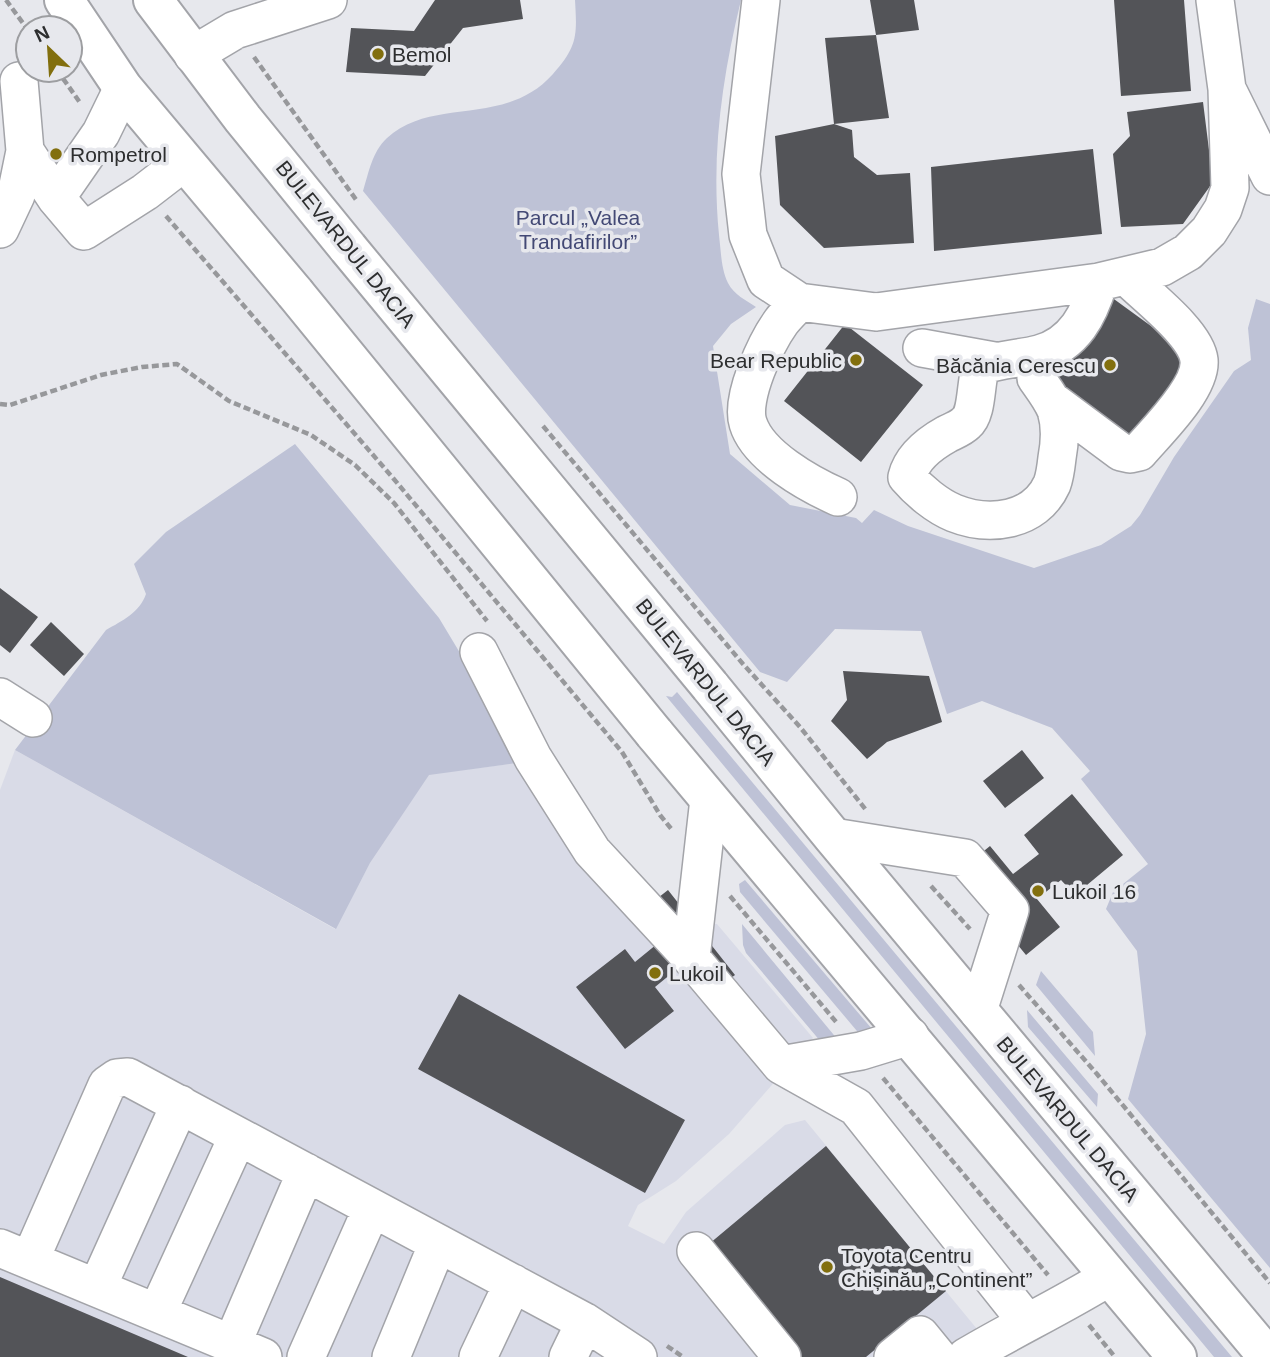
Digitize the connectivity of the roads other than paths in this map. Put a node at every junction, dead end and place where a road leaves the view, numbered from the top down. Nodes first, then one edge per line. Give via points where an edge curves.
1 (153, 0) edge
2 (328, 0) edge
3 (761, 0) edge
4 (1215, 0) edge
5 (84, 46) edge
6 (193, 55) junction
7 (12, 80) edge
8 (123, 88) junction
9 (1227, 89) junction
10 (25, 151) junction
11 (184, 162) junction
12 (1270, 176) edge
13 (56, 198) junction
14 (0, 229) edge
15 (1112, 279) junction
16 (799, 302) junction
17 (922, 348) dead end
18 (1041, 354) junction
19 (994, 361) junction
20 (1051, 400) junction
21 (838, 497) dead end
22 (487, 641) road end
23 (0, 697) edge
24 (33, 718) dead end
25 (709, 799) junction
26 (833, 837) junction
27 (691, 958) junction
28 (978, 1011) junction
29 (910, 1036) junction
30 (776, 1060) junction
31 (180, 1104) junction
32 (238, 1136) junction
33 (306, 1172) junction
34 (372, 1208) junction
35 (438, 1243) junction
36 (696, 1251) dead end
37 (15, 1254) edge
38 (1109, 1277) junction
39 (513, 1283) junction
40 (97, 1288) junction
41 (157, 1313) junction
42 (585, 1322) junction
43 (1027, 1322) junction
44 (247, 1351) edge
45 (986, 1352) edge
46 (306, 1357) edge
47 (391, 1357) edge
48 (478, 1357) edge
49 (568, 1357) edge
50 (638, 1357) edge
51 (782, 1357) edge
52 (893, 1357) edge
53 (938, 1357) edge
54 (1177, 1357) edge
55 (1268, 1357) edge

1 - 6 highway, BULEVARDUL DACIA
2 - 6 street via 235,30
3 - 16 street via 740,174 748,235 766,280
4 - 9 street
5 - 8 highway
6 - 26 highway, BULEVARDUL DACIA, bridge
7 - 10 street
8 - 11 highway
8 - 13 street via 101,133
9 - 12 street
9 - 15 street via 1230,188 1223,209 1188,252 1162,267
10 - 13 street
10 - 14 street via 16,195
11 - 13 street via 84,231
11 - 25 highway, bridge via 295,293 638,742
15 - 16 street via 876,312
15 - 18 street via 1065,342
15 - 20 street via 1185,333 1198,355 1197,371 1184,402 1139,452 1129,454
16 - 21 street via 780,322 755,374 747,422 758,442 787,468
17 - 19 street
18 - 19 street
18 - 20 street via 1036,378
19 - 20 street via 981,366 968,422 929,444 909,469 907,477 942,506 985,520 1005,519 1026,514 1045,496 1052,483 1060,431
22 - 27 street via 533,758 592,851
23 - 24 street
25 - 27 street
25 - 29 highway
26 - 28 highway, BULEVARDUL DACIA
26 - 28 street via 965,858 1010,910
27 - 30 street
28 - 55 highway, BULEVARDUL DACIA
29 - 30 street via 861,1051
29 - 38 highway
30 - 43 street via 856,1107
31 - 32 street
31 - 37 street via 128,1077 107,1085
31 - 40 street
32 - 33 street
32 - 41 street
33 - 34 street
33 - 44 street
34 - 35 street
34 - 46 street
35 - 39 street
35 - 47 street
36 - 51 street
37 - 40 street
38 - 43 street
38 - 54 highway
39 - 42 street
39 - 48 street
40 - 41 street
41 - 44 street
42 - 49 street
42 - 50 street
43 - 45 street
52 - 53 street via 920,1335

